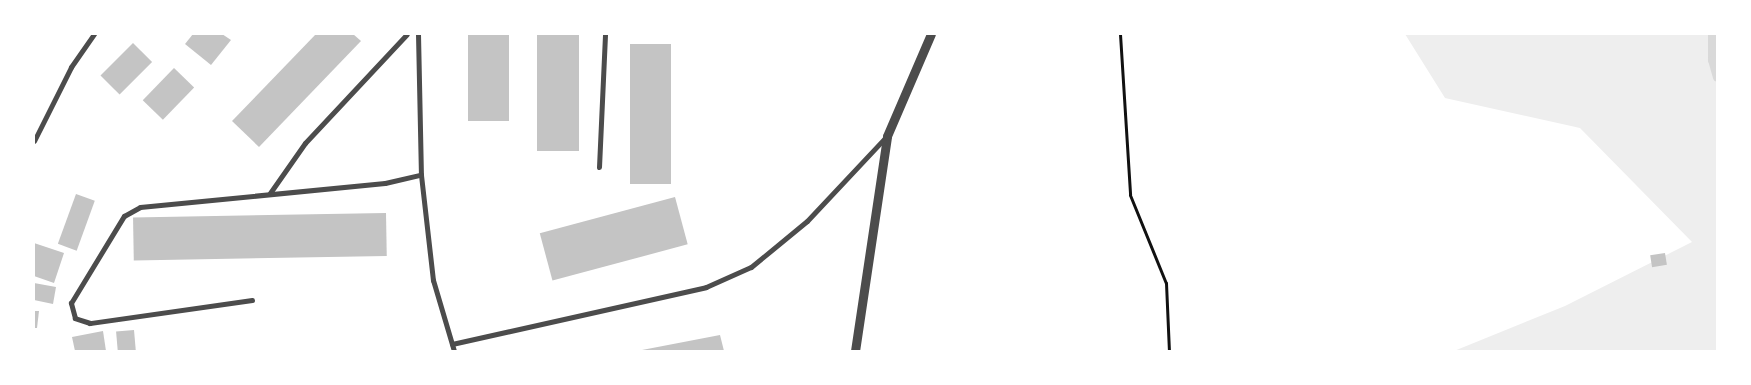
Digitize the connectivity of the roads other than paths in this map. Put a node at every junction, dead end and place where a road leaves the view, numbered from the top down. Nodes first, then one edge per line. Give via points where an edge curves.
1 (94, 34) edge
2 (407, 34) edge
3 (418, 34) edge
4 (605, 34) edge
5 (931, 34) edge
6 (887, 136) junction
7 (34, 141) edge
8 (599, 167) dead end
9 (421, 176) junction
10 (270, 194) junction
11 (252, 300) dead end
12 (452, 344) junction
13 (454, 351) edge
14 (855, 351) edge

1 - 7 street via 71,67
2 - 10 street via 305,143
3 - 9 street
4 - 8 street
5 - 6 street
6 - 12 street via 807,221 750,267 706,287
6 - 14 street
9 - 10 street via 385,183
9 - 12 street via 432,280
10 - 11 street via 140,206 124,216 71,303 75,318 90,323
12 - 13 street

